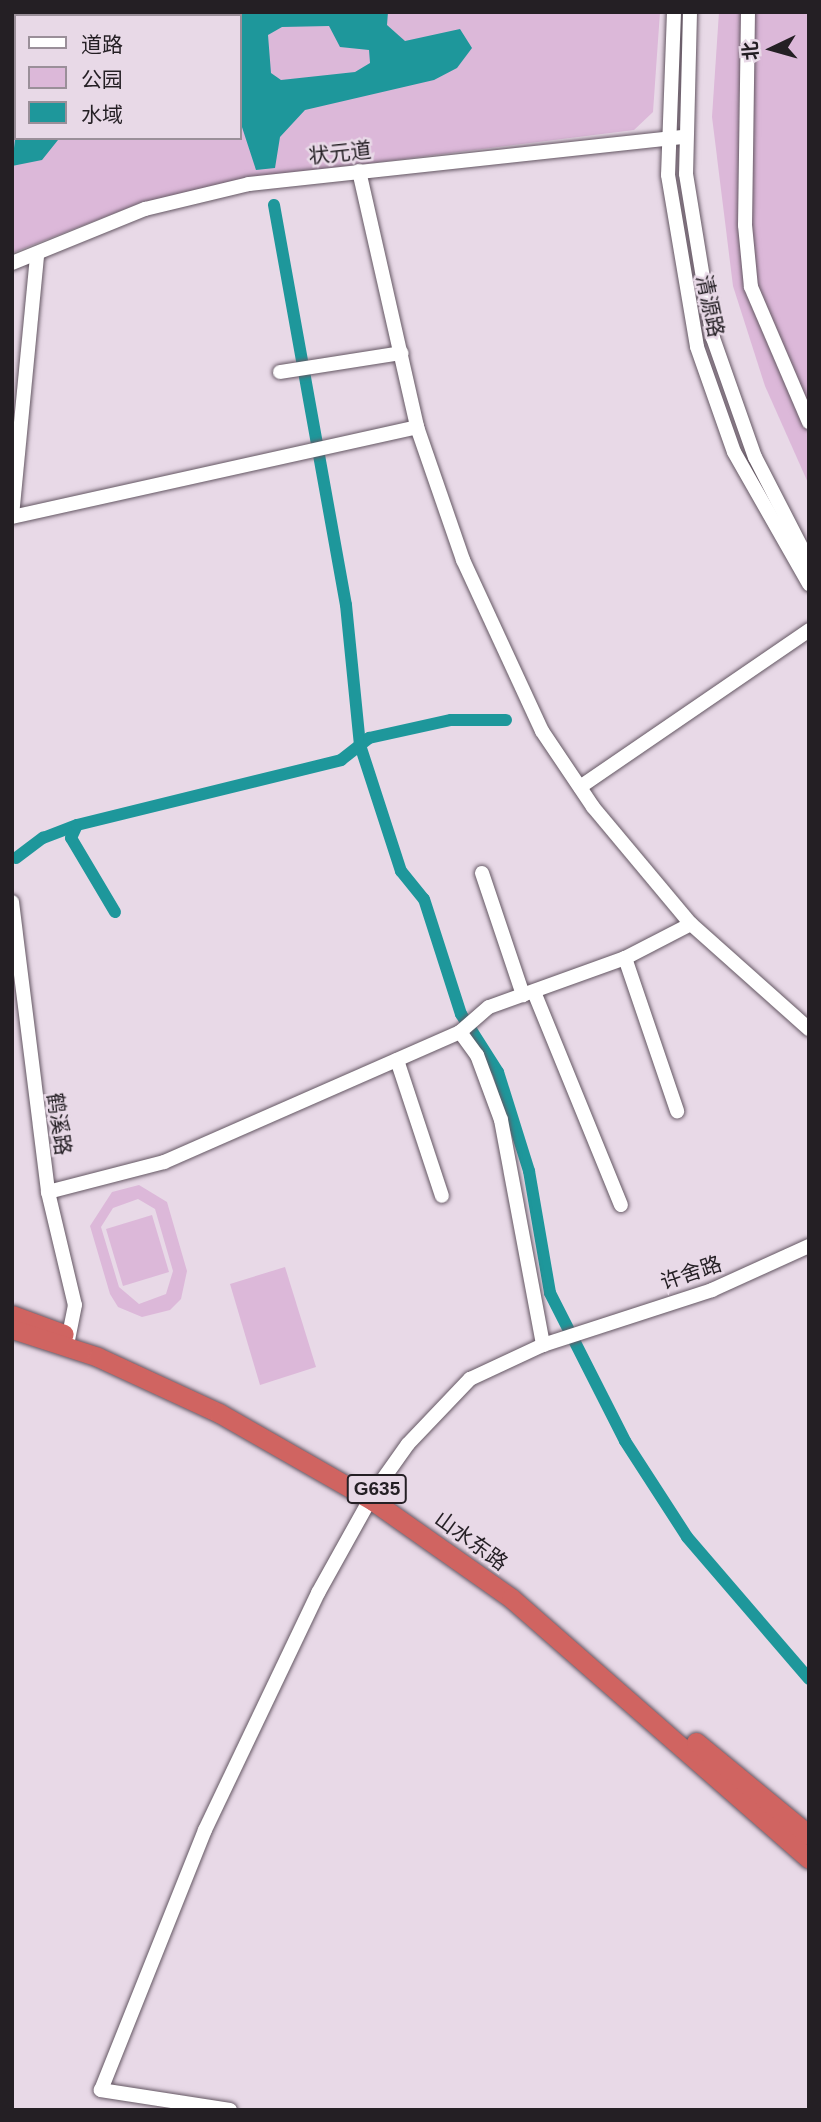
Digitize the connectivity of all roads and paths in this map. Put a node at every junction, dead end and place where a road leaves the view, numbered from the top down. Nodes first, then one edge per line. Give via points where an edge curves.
1 (674, 12) edge
2 (690, 12) edge
3 (748, 12) edge
4 (684, 137) junction
5 (667, 139) junction
6 (359, 171) junction
7 (37, 254) junction
8 (12, 263) edge
9 (402, 353) junction
10 (279, 372) dead end
11 (809, 422) edge
12 (417, 427) junction
13 (12, 517) edge
14 (809, 562) edge
15 (809, 584) edge
16 (809, 631) edge
17 (580, 787) junction
18 (482, 873) dead end
19 (12, 902) edge
20 (691, 924) junction
21 (625, 958) junction
22 (529, 994) junction
23 (809, 1029) edge
24 (461, 1032) junction
25 (397, 1060) junction
26 (677, 1111) dead end
27 (48, 1192) junction
28 (442, 1196) dead end
29 (621, 1205) dead end
30 (809, 1245) edge
31 (12, 1315) edge
32 (12, 1329) edge
33 (69, 1342) junction
34 (546, 1344) junction
35 (375, 1495) junction
36 (809, 1835) edge
37 (809, 1859) edge
38 (230, 2110) edge

1 - 5 street, 清源路
2 - 4 street, 清源路
3 - 11 street via 746,225 751,287
4 - 5 street, 状元道
4 - 14 street, 清源路 via 696,254 729,391
5 - 6 street, 状元道
5 - 15 street, 清源路 via 682,280 714,403 760,503
6 - 7 street, 状元道 via 249,184 145,209
6 - 9 street
7 - 8 street, 状元道
7 - 13 street
9 - 10 street
9 - 12 street
12 - 13 street
12 - 17 street via 503,656
16 - 17 street
17 - 20 street
18 - 22 street
19 - 27 street, 鹤溪路
20 - 21 street
20 - 23 street
21 - 22 street
21 - 26 street
22 - 24 street via 487,1008
22 - 29 street
24 - 25 street
24 - 34 street via 477,1055 501,1120
25 - 27 street via 164,1162
25 - 28 street
27 - 33 street, 鹤溪路 via 75,1305
30 - 34 street, 许舍路 via 712,1290
31 - 33 highway, 山水东路 / G635
32 - 33 highway, 山水东路 / G635
33 - 35 highway, 山水东路 / G635 via 219,1413
34 - 35 street, 许舍路 via 470,1379 408,1444
35 - 36 highway, 山水东路 / G635 via 528,1597
35 - 37 highway, 山水东路 / G635 via 511,1598
35 - 38 street, 许舍路 via 318,1593 205,1830 101,2090

